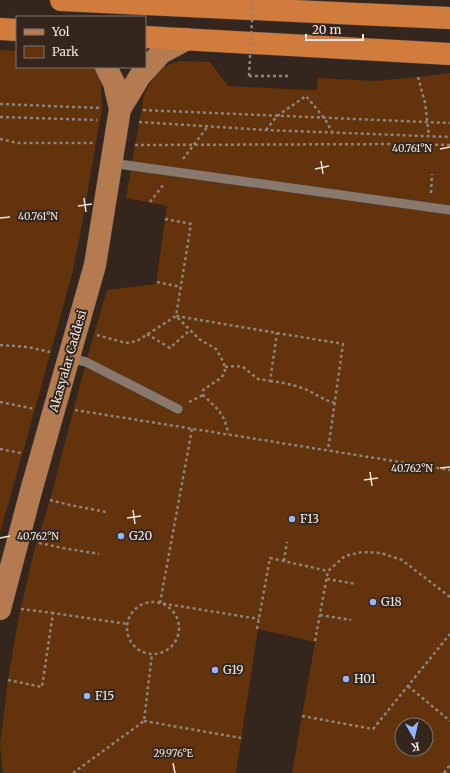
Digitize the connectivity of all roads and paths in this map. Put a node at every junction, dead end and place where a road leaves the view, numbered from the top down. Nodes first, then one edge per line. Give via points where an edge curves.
1 (61, 0) edge
2 (253, 0) edge
3 (358, 14) junction
4 (450, 18) edge
5 (450, 26) edge
6 (0, 29) edge
7 (16, 30) edge
8 (146, 37) edge
9 (187, 39) junction
10 (450, 54) edge
11 (106, 68) edge
12 (289, 76) dead end
13 (418, 77) dead end
14 (0, 104) edge
15 (121, 109) junction
16 (277, 116) junction
17 (0, 117) edge
18 (325, 119) junction
19 (100, 120) dead end
20 (139, 122) dead end
21 (427, 123) junction
22 (450, 124) edge
23 (266, 130) junction
24 (332, 132) junction
25 (429, 136) junction
26 (450, 136) edge
27 (0, 139) edge
28 (96, 143) dead end
29 (135, 145) dead end
30 (450, 146) edge
31 (111, 163) junction
32 (432, 174) dead end
33 (431, 208) junction
34 (450, 210) edge
35 (165, 219) dead end
36 (157, 282) dead end
37 (181, 287) junction
38 (176, 316) junction
39 (190, 330) junction
40 (277, 333) junction
41 (94, 334) dead end
42 (147, 334) junction
43 (0, 345) edge
44 (60, 355) junction
45 (225, 367) junction
46 (270, 381) junction
47 (0, 402) edge
48 (335, 403) junction
49 (35, 409) dead end
50 (178, 409) dead end
51 (74, 410) dead end
52 (192, 428) junction
53 (228, 434) junction
54 (0, 449) edge
55 (328, 450) junction
56 (22, 453) dead end
57 (450, 470) edge
58 (50, 500) dead end
59 (106, 512) dead end
60 (38, 542) dead end
61 (287, 542) dead end
62 (99, 554) dead end
63 (284, 561) junction
64 (328, 571) junction
65 (327, 579) junction
66 (356, 584) dead end
67 (450, 597) edge
68 (160, 603) junction
69 (11, 609) edge
70 (53, 613) junction
71 (320, 615) junction
72 (259, 619) junction
73 (351, 620) dead end
74 (127, 624) junction
75 (257, 629) dead end
76 (450, 634) edge
77 (315, 641) dead end
78 (152, 654) junction
79 (8, 680) dead end
80 (408, 686) junction
81 (302, 716) dead end
82 (144, 721) junction
83 (450, 721) edge
84 (241, 738) dead end
85 (450, 765) edge
86 (73, 773) edge
87 (444, 773) edge

1 - 3 highway
2 - 12 path, bridge via 249,76
3 - 4 highway
3 - 5 highway
6 - 7 highway
8 - 9 highway
9 - 10 highway
9 - 15 main road via 161,53 140,76
11 - 15 main road via 114,83
13 - 21 path
14 - 15 path
15 - 16 path
15 - 31 main road, Akasyalar Caddesi
16 - 18 path
16 - 18 path via 306,96
16 - 23 path
17 - 19 path
18 - 21 path
18 - 24 path
20 - 23 path
21 - 22 path
21 - 25 path
23 - 24 path
24 - 25 path
25 - 26 path
27 - 28 path via 18,143
29 - 30 path
31 - 33 lane
31 - 44 main road, Akasyalar Caddesi via 95,265
32 - 33 path
33 - 34 lane
35 - 37 path via 193,225
36 - 37 path
37 - 38 path
38 - 39 path
38 - 40 path
38 - 42 path
39 - 42 path via 170,348
39 - 45 path via 216,349
40 - 46 path
40 - 48 path via 343,344
41 - 42 path via 126,343 137,341
43 - 44 path via 28,347
44 - 50 lane via 86,362
44 - 69 main road, Akasyalar Caddesi via 30,491
45 - 46 path via 243,367 258,379
45 - 53 path via 221,378 203,390 203,395 222,414
46 - 48 path via 300,387
47 - 49 path
48 - 55 path
51 - 52 path
52 - 53 path
52 - 68 path
53 - 55 path
54 - 56 path
55 - 57 path
58 - 59 path
60 - 62 path
61 - 63 path
63 - 64 path
63 - 72 path via 270,558
64 - 65 path
64 - 67 path via 345,556 362,552 381,553 402,560
65 - 66 path
65 - 71 path
68 - 72 path
68 - 74 path via 143,604 130,616
68 - 78 path via 168,607 178,620 178,636 168,649
69 - 70 path
70 - 74 path
70 - 79 path via 42,687
71 - 73 path
71 - 77 path
72 - 75 path
74 - 78 path via 127,633 133,645
76 - 80 path
78 - 82 path
80 - 81 path via 373,729
80 - 83 path
82 - 84 path
82 - 86 path
85 - 87 path

